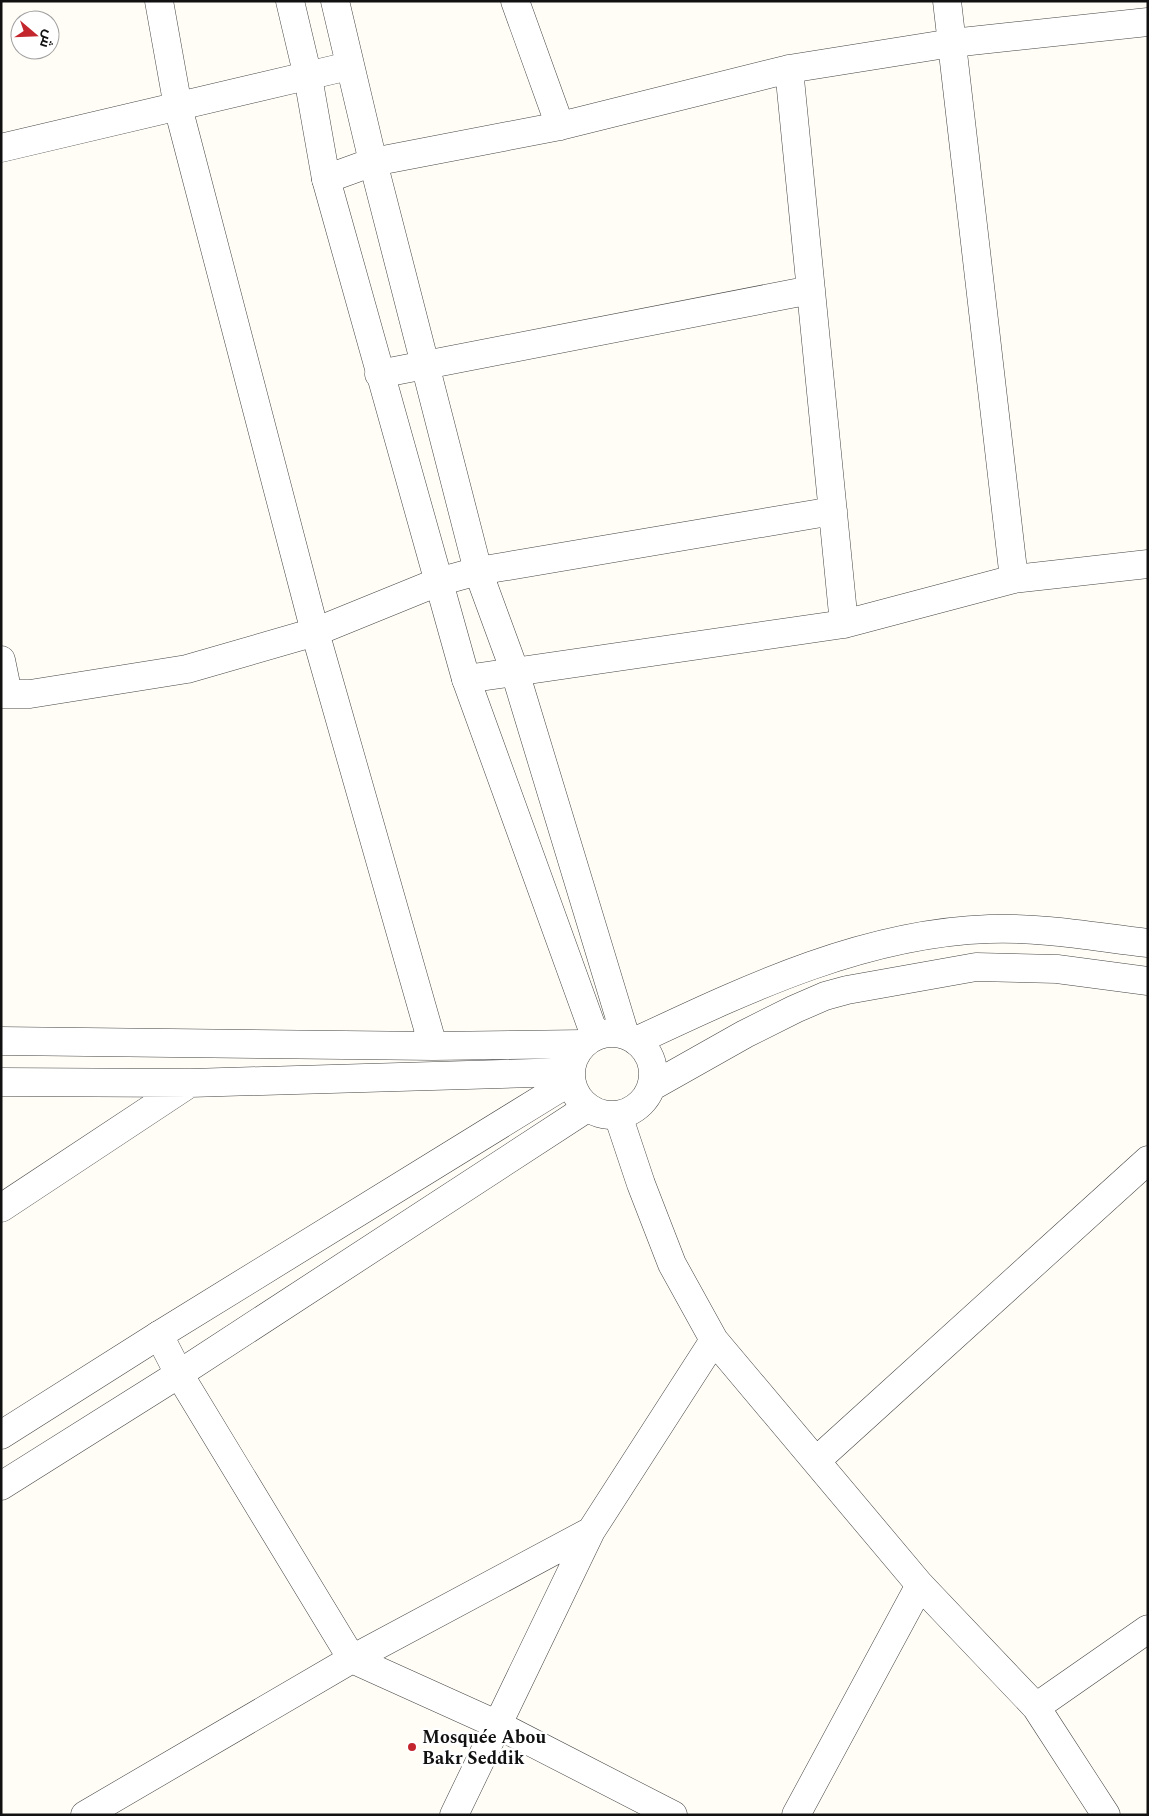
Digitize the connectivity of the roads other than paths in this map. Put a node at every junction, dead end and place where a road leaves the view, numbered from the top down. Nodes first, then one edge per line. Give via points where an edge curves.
1 (159, 1) edge
2 (290, 1) edge
3 (335, 1) edge
4 (515, 1) edge
5 (947, 1) edge
6 (1148, 22) edge
7 (952, 43) junction
8 (349, 66) junction
9 (789, 69) junction
10 (308, 77) junction
11 (178, 107) junction
12 (560, 126) junction
13 (1, 148) edge
14 (373, 162) junction
15 (326, 179) junction
16 (811, 290) junction
17 (426, 364) junction
18 (379, 374) junction
19 (833, 511) junction
20 (1148, 564) edge
21 (478, 571) junction
22 (1014, 579) junction
23 (438, 582) junction
24 (844, 624) junction
25 (315, 632) junction
26 (1, 660) edge
27 (515, 672) junction
28 (466, 679) junction
29 (4, 694) edge
30 (1148, 943) edge
31 (1148, 982) edge
32 (631, 1038) junction
33 (589, 1040) junction
34 (1, 1042) edge
35 (433, 1046) junction
36 (570, 1076) junction
37 (1, 1082) edge
38 (190, 1084) junction
39 (651, 1087) junction
40 (587, 1108) junction
41 (618, 1115) junction
42 (1148, 1160) edge
43 (1, 1208) edge
44 (158, 1335) junction
45 (714, 1340) junction
46 (179, 1374) junction
47 (1, 1435) edge
48 (816, 1462) junction
49 (1, 1486) edge
50 (591, 1531) junction
51 (920, 1585) junction
52 (1148, 1629) edge
53 (352, 1659) junction
54 (1036, 1707) junction
55 (496, 1724) junction
56 (85, 1815) edge
57 (454, 1815) edge
58 (673, 1815) edge
59 (796, 1815) edge
60 (1106, 1815) edge

1 - 11 street
2 - 10 street
3 - 8 street
4 - 12 street
5 - 7 street
6 - 7 street
7 - 9 street
7 - 22 street
8 - 10 street
8 - 14 street
9 - 12 street
9 - 16 street
10 - 11 street
10 - 15 street
11 - 13 street
11 - 25 street
12 - 14 street
14 - 15 street
14 - 17 street
15 - 18 street
16 - 17 street
16 - 19 street
17 - 18 street
17 - 21 street
18 - 23 street
19 - 21 street
19 - 24 street
20 - 22 street
21 - 23 street
21 - 27 street
22 - 24 street
23 - 25 street
23 - 28 street
24 - 27 street
25 - 29 street via 187,669 30,694
25 - 35 street
26 - 29 street
27 - 28 street
27 - 32 street
28 - 33 street
30 - 32 street via 1011,929 957,931 827,960 779,976
31 - 39 street via 1057,969 976,967 847,990 795,1009
32 - 33 street via 610,1033
32 - 39 street via 646,1050 651,1062
33 - 35 street
33 - 36 street via 574,1057
34 - 35 street
36 - 38 street
36 - 40 street via 574,1091
36 - 44 street
37 - 38 street
38 - 43 street
39 - 41 street via 639,1106
40 - 41 street via 596,1113
40 - 46 street
41 - 45 street via 672,1264
42 - 48 street
44 - 46 street
44 - 47 street
45 - 48 street
45 - 50 street
46 - 49 street
46 - 53 street
48 - 51 street
50 - 53 street
50 - 55 street
51 - 54 street
51 - 59 street
52 - 54 street
53 - 55 street
53 - 56 street
54 - 60 street
55 - 57 street
55 - 58 street

